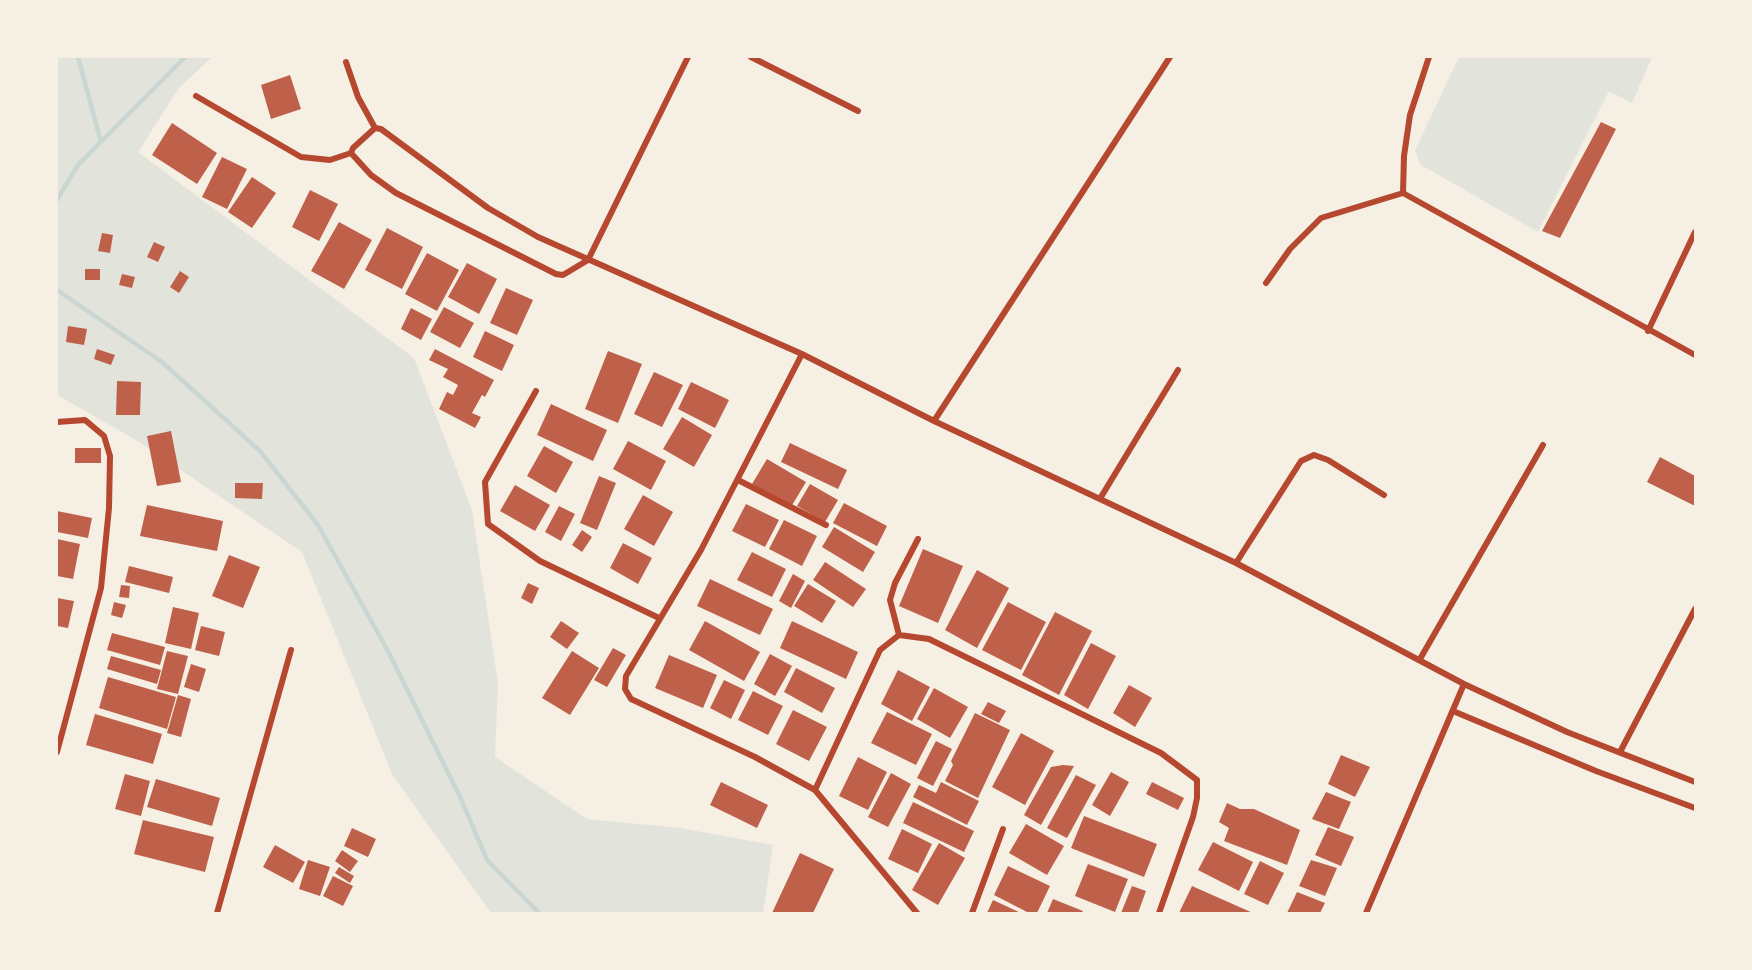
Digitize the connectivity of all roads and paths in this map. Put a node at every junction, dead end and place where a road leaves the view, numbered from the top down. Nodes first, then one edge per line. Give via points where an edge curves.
1 (688, 57) edge
2 (751, 57) edge
3 (1170, 57) edge
4 (1429, 57) edge
5 (346, 62) dead end
6 (196, 96) dead end
7 (858, 111) dead end
8 (375, 128) junction
9 (351, 153) junction
10 (1403, 193) junction
11 (1695, 232) edge
12 (588, 260) junction
13 (1266, 283) dead end
14 (1648, 331) junction
15 (802, 354) junction
16 (1695, 355) edge
17 (1178, 370) dead end
18 (536, 391) dead end
19 (934, 421) junction
20 (57, 422) edge
21 (1544, 445) dead end
22 (738, 480) junction
23 (1384, 495) dead end
24 (1101, 497) junction
25 (826, 525) dead end
26 (918, 539) dead end
27 (1236, 563) junction
28 (1695, 609) edge
29 (659, 618) junction
30 (899, 634) junction
31 (291, 650) dead end
32 (1420, 659) junction
33 (1464, 684) junction
34 (1453, 711) junction
35 (57, 752) edge
36 (1620, 752) junction
37 (1695, 782) edge
38 (815, 790) junction
39 (1695, 808) edge
40 (1003, 829) dead end
41 (217, 913) edge
42 (917, 913) edge
43 (972, 913) edge
44 (1159, 913) edge
45 (1366, 913) edge

1 - 12 street
2 - 7 street
3 - 19 street
4 - 10 street via 1410,115
5 - 8 street via 358,97
6 - 9 street via 301,157 330,160
8 - 9 street
8 - 12 street via 488,208
9 - 12 street via 371,175 396,193 556,274 563,275
10 - 13 street via 1321,218 1290,249
10 - 14 street
11 - 14 street
12 - 15 street
14 - 16 street
15 - 19 street
15 - 22 street
17 - 24 street
18 - 29 street via 484,482 488,525 540,561
19 - 24 street
20 - 35 street via 85,420 104,436 110,456 101,588
21 - 32 street
22 - 25 street
22 - 29 street
23 - 27 street via 1314,455 1301,461
24 - 27 street
26 - 30 street via 890,600
27 - 32 street
28 - 36 street
29 - 38 street via 626,676 625,689 631,699 756,757
30 - 38 street via 880,650 867,672
30 - 44 street via 940,644 1161,753 1197,780 1193,818
31 - 41 street
32 - 33 street
33 - 34 street
33 - 36 street
34 - 39 street
34 - 45 street
36 - 37 street
38 - 42 street
40 - 43 street

